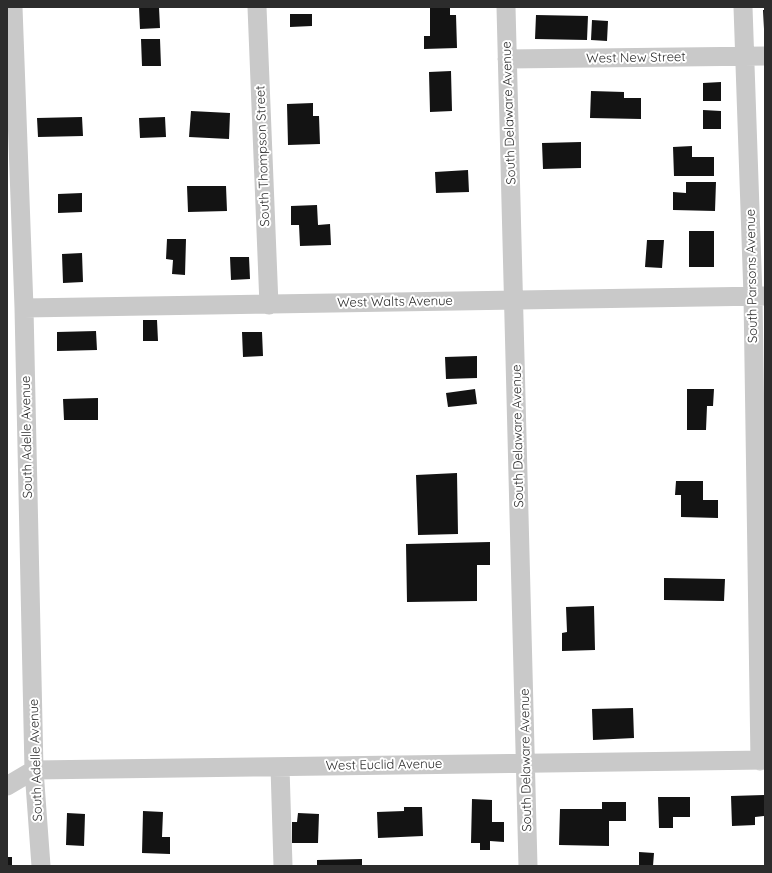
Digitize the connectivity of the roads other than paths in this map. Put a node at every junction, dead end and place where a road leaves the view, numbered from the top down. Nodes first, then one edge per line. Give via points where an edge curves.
1 (14, 7) edge
2 (257, 7) edge
3 (506, 7) edge
4 (743, 7) edge
5 (11, 36) edge
6 (745, 56) junction
7 (765, 56) edge
8 (507, 59) junction
9 (14, 216) edge
10 (759, 296) edge
11 (514, 300) junction
12 (269, 304) junction
13 (24, 308) junction
14 (763, 760) edge
15 (526, 763) junction
16 (280, 767) junction
17 (34, 770) junction
18 (7, 786) edge
19 (42, 866) edge
20 (283, 866) edge
21 (528, 866) edge

1 - 5 street, South Adelle Avenue
2 - 12 street, South Thompson Street
3 - 8 street, South Delaware Avenue
4 - 6 street, South Parsons Avenue
5 - 9 street, South Adelle Avenue
6 - 7 street, West New Street
6 - 8 street, West New Street
6 - 10 street, South Parsons Avenue
8 - 11 street, South Delaware Avenue
9 - 13 street, South Adelle Avenue
10 - 11 street, West Walts Avenue
10 - 14 street, South Parsons Avenue
11 - 12 street, West Walts Avenue
11 - 15 street, South Delaware Avenue
12 - 13 street, West Walts Avenue
13 - 17 street, South Adelle Avenue
14 - 15 street, West Euclid Avenue
15 - 16 street, West Euclid Avenue
15 - 21 street, South Delaware Avenue
16 - 17 street, West Euclid Avenue
16 - 20 street
17 - 18 street, West Euclid Avenue
17 - 19 street, South Adelle Avenue

